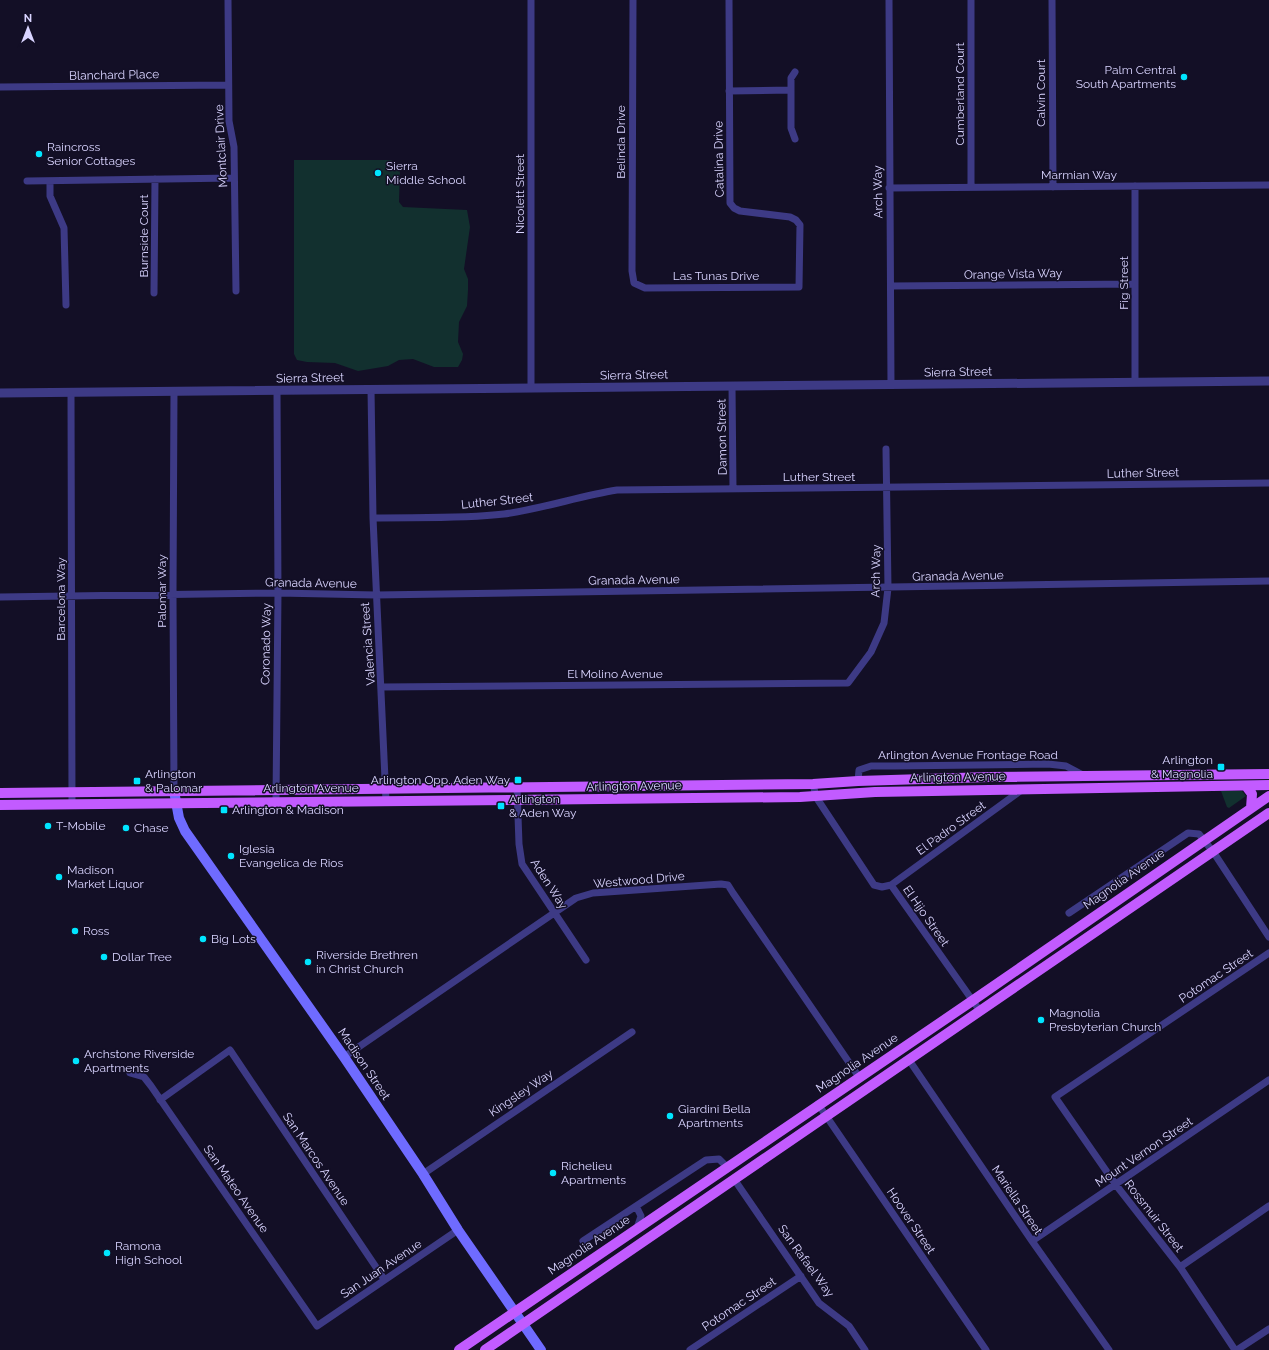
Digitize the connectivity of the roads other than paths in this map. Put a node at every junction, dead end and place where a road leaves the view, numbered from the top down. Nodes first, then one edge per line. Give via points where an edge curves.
1 (228, 0) edge
2 (530, 0) edge
3 (633, 0) edge
4 (729, 0) edge
5 (889, 0) edge
6 (971, 0) edge
7 (1052, 0) edge
8 (795, 72) dead end
9 (228, 85) junction
10 (0, 87) edge
11 (791, 90) junction
12 (729, 91) junction
13 (795, 139) dead end
14 (234, 178) junction
15 (155, 179) junction
16 (27, 181) dead end
17 (50, 181) junction
18 (1269, 185) edge
19 (1135, 186) junction
20 (971, 187) junction
21 (1053, 187) junction
22 (889, 188) junction
23 (634, 283) joint
24 (1134, 284) junction
25 (891, 286) junction
26 (799, 287) joint
27 (236, 290) dead end
28 (154, 293) dead end
29 (66, 306) dead end
30 (1135, 381) junction
31 (1269, 381) edge
32 (891, 385) junction
33 (732, 386) junction
34 (531, 388) junction
35 (277, 390) junction
36 (370, 390) junction
37 (174, 391) junction
38 (72, 392) junction
39 (0, 393) edge
40 (886, 449) dead end
41 (1269, 483) edge
42 (888, 488) junction
43 (734, 489) junction
44 (373, 518) junction
45 (1269, 581) edge
46 (888, 588) junction
47 (278, 593) junction
48 (173, 595) junction
49 (376, 595) junction
50 (0, 597) edge
51 (72, 597) junction
52 (848, 683) joint
53 (382, 687) junction
54 (989, 764) junction
55 (1269, 774) edge
56 (1085, 776) junction
57 (989, 777) junction
58 (858, 781) junction
59 (813, 784) junction
60 (1269, 785) edge
61 (1246, 786) junction
62 (386, 788) junction
63 (517, 788) junction
64 (1023, 789) junction
65 (276, 790) junction
66 (72, 791) junction
67 (174, 791) junction
68 (0, 793) edge
69 (1269, 796) edge
70 (816, 797) junction
71 (518, 800) junction
72 (276, 801) junction
73 (386, 801) junction
74 (177, 804) junction
75 (0, 805) edge
76 (72, 805) junction
77 (1251, 808) junction
78 (1269, 813) edge
79 (1204, 840) junction
80 (1214, 852) junction
81 (891, 884) junction
82 (554, 912) junction
83 (1069, 913) dead end
84 (1269, 937) edge
85 (1269, 953) edge
86 (586, 960) dead end
87 (972, 1001) junction
88 (980, 1011) junction
89 (632, 1032) dead end
90 (344, 1057) junction
91 (909, 1060) junction
92 (130, 1073) dead end
93 (859, 1077) junction
94 (1269, 1080) edge
95 (1055, 1097) joint
96 (160, 1100) junction
97 (818, 1104) junction
98 (827, 1116) junction
99 (727, 1167) junction
100 (423, 1174) junction
101 (734, 1179) junction
102 (1116, 1185) junction
103 (1269, 1206) edge
104 (637, 1208) junction
105 (637, 1228) junction
106 (458, 1230) junction
107 (1032, 1241) junction
108 (584, 1242) dead end
109 (1180, 1267) junction
110 (801, 1276) junction
111 (384, 1279) junction
112 (515, 1312) junction
113 (523, 1324) junction
114 (317, 1326) joint
115 (1269, 1329) edge
116 (459, 1350) edge
117 (485, 1350) edge
118 (541, 1350) edge
119 (690, 1350) edge
120 (865, 1350) edge
121 (986, 1350) edge
122 (1109, 1350) edge
123 (1236, 1350) edge

1 - 9 street, Montclair Drive
2 - 34 street, Nicolett Street
3 - 23 street, Belinda Drive
4 - 12 street, Catalina Drive
5 - 22 street, Arch Way
6 - 20 street, Cumberland Court
7 - 21 street, Calvin Court
8 - 11 street via 791,78
9 - 10 street, Blanchard Place
9 - 14 street, Montclair Drive
11 - 12 street
11 - 13 street via 791,128
12 - 26 street, Catalina Drive via 730,203 740,211 790,217 796,220 800,225
14 - 15 street
14 - 27 street, Montclair Drive
15 - 17 street
15 - 28 street, Burnside Court
16 - 17 street
17 - 29 street via 50,196 64,228
18 - 19 street, Marmian Way
19 - 21 street, Marmian Way
19 - 24 street, Fig Street
20 - 21 street, Marmian Way
20 - 22 street, Marmian Way
22 - 25 street, Arch Way
23 - 26 street, Las Tunas Drive via 645,288
24 - 25 street, Orange Vista Way
24 - 30 street, Fig Street
25 - 32 street, Arch Way
30 - 31 street, Sierra Street
30 - 32 street, Sierra Street
32 - 33 street, Sierra Street
33 - 34 street, Sierra Street
33 - 43 street, Damon Street
34 - 36 street, Sierra Street
35 - 36 street, Sierra Street
35 - 37 street, Sierra Street
35 - 47 street, Coronado Way
36 - 44 street, Valencia Street
37 - 38 street, Sierra Street
37 - 48 street, Palomar Way
38 - 39 street, Sierra Street
38 - 51 street, Barcelona Way
40 - 42 street, Arch Way
41 - 42 street, Luther Street
42 - 43 street, Luther Street
42 - 46 street, Arch Way
43 - 44 street, Luther Street via 617,490 502,514
44 - 49 street, Valencia Street
45 - 46 street, Granada Avenue
46 - 49 street, Granada Avenue
46 - 52 street, Arch Way via 884,623 871,652
47 - 48 street, Granada Avenue
47 - 49 street, Granada Avenue
47 - 65 street, Coronado Way
48 - 51 street, Granada Avenue
48 - 67 street, Palomar Way
49 - 53 street, Valencia Street
50 - 51 street, Granada Avenue
51 - 66 street, Barcelona Way
52 - 53 street, El Molino Avenue
53 - 62 street, Valencia Street
54 - 56 street, Arlington Avenue Frontage Road via 1066,766
54 - 57 street
54 - 58 street, Arlington Avenue Frontage Road via 871,766 859,770
55 - 56 main road, Arlington Avenue
56 - 57 main road, Arlington Avenue
57 - 58 main road, Arlington Avenue
58 - 59 main road, Arlington Avenue
59 - 63 main road, Arlington Avenue
59 - 70 street, El Hijo Street
60 - 61 main road, Arlington Avenue
61 - 64 main road, Arlington Avenue
61 - 77 main road via 1252,794
62 - 63 main road, Arlington Avenue
62 - 65 main road, Arlington Avenue
62 - 73 street, Valencia Street
63 - 71 street, Aden Way
64 - 70 main road, Arlington Avenue via 875,792
64 - 81 street, El Padro Street
65 - 67 main road, Arlington Avenue
65 - 72 street, Coronado Way
66 - 67 main road, Arlington Avenue
66 - 68 main road, Arlington Avenue
66 - 76 street, Barcelona Way
67 - 74 main road, Madison Street
69 - 77 main road, Magnolia Avenue
70 - 71 main road, Arlington Avenue
70 - 81 street, El Hijo Street via 874,884 882,887
71 - 73 main road, Arlington Avenue
71 - 82 street, Aden Way via 522,864
72 - 73 main road, Arlington Avenue
72 - 74 main road, Arlington Avenue
74 - 76 main road, Arlington Avenue
74 - 90 main road, Madison Street via 179,818 185,831
75 - 76 main road, Arlington Avenue
77 - 79 main road, Magnolia Avenue
78 - 80 main road
79 - 80 street
79 - 83 street via 1198,834 1188,833
79 - 87 main road, Magnolia Avenue
80 - 84 street
80 - 88 main road
81 - 87 street, El Hijo Street
82 - 86 street, Aden Way
82 - 90 street, Westwood Drive
82 - 93 street, Westwood Drive via 576,898 593,894 728,885
85 - 95 street, Potomac Street
87 - 88 street, El Hijo Street
87 - 93 main road, Magnolia Avenue
88 - 91 main road
89 - 100 street, Kingsley Way
90 - 100 main road, Madison Street
91 - 98 main road
91 - 107 street, Mariella Street
92 - 96 street, San Mateo Avenue via 144,1077
93 - 97 main road, Magnolia Avenue
94 - 102 street, Mount Vernon Street
95 - 102 street, Rossmuir Street
96 - 111 street, San Marcos Avenue via 230,1050
96 - 114 street, San Mateo Avenue
97 - 98 street, Hoover Street
97 - 99 main road, Magnolia Avenue
98 - 101 main road
98 - 121 street, Hoover Street
99 - 104 street via 719,1159 706,1160 659,1190
99 - 105 main road, Magnolia Avenue
100 - 106 main road, Madison Street
101 - 110 street, San Rafael Way
101 - 113 main road
102 - 107 street, Mount Vernon Street
102 - 109 street, Rossmuir Street
103 - 109 street
104 - 105 street via 641,1212
104 - 108 street
105 - 112 main road, Magnolia Avenue
106 - 111 street, San Juan Avenue
106 - 112 main road, Madison Street
107 - 122 street, Mariella Street
109 - 123 street, Rossmuir Street
110 - 119 street, Potomac Street
110 - 120 street, San Rafael Way via 820,1303 849,1326
111 - 114 street, San Juan Avenue
112 - 113 main road, Madison Street
112 - 116 main road, Magnolia Avenue
113 - 117 main road
113 - 118 main road, Madison Street
115 - 123 street

